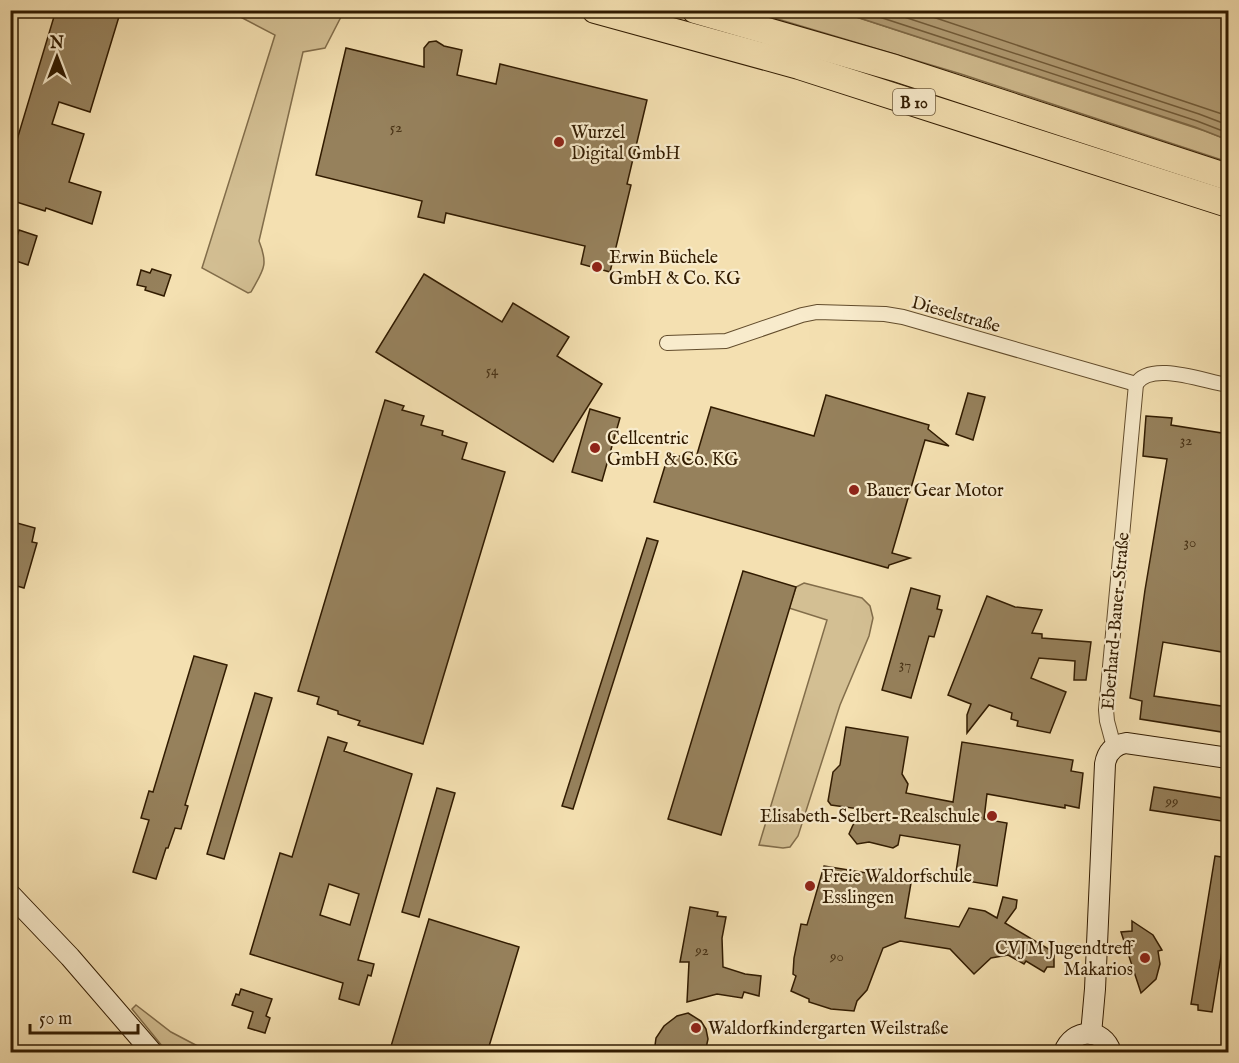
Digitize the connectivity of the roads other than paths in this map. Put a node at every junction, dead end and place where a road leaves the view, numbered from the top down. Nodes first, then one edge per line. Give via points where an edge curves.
1 (595, 10) edge
2 (695, 10) edge
3 (1228, 177) edge
4 (1228, 204) edge
5 (667, 343) dead end
6 (1136, 384) junction
7 (1228, 385) edge
8 (1114, 747) junction
9 (1228, 758) edge
10 (10, 894) edge
11 (1091, 1034) junction
12 (152, 1053) edge
13 (1064, 1053) edge
14 (1111, 1053) edge

1 - 4 highway, B 10 via 799,66
2 - 3 highway, B 10 via 895,68
5 - 6 street, Dieselstraße via 726,341 817,312 885,314
6 - 7 street via 1146,375 1161,372
6 - 8 street, Eberhard-Bauer-Straße via 1106,710
8 - 9 street via 1132,743
8 - 11 street via 1105,764
10 - 12 street
11 - 13 street via 1074,1038
11 - 14 street via 1104,1040

